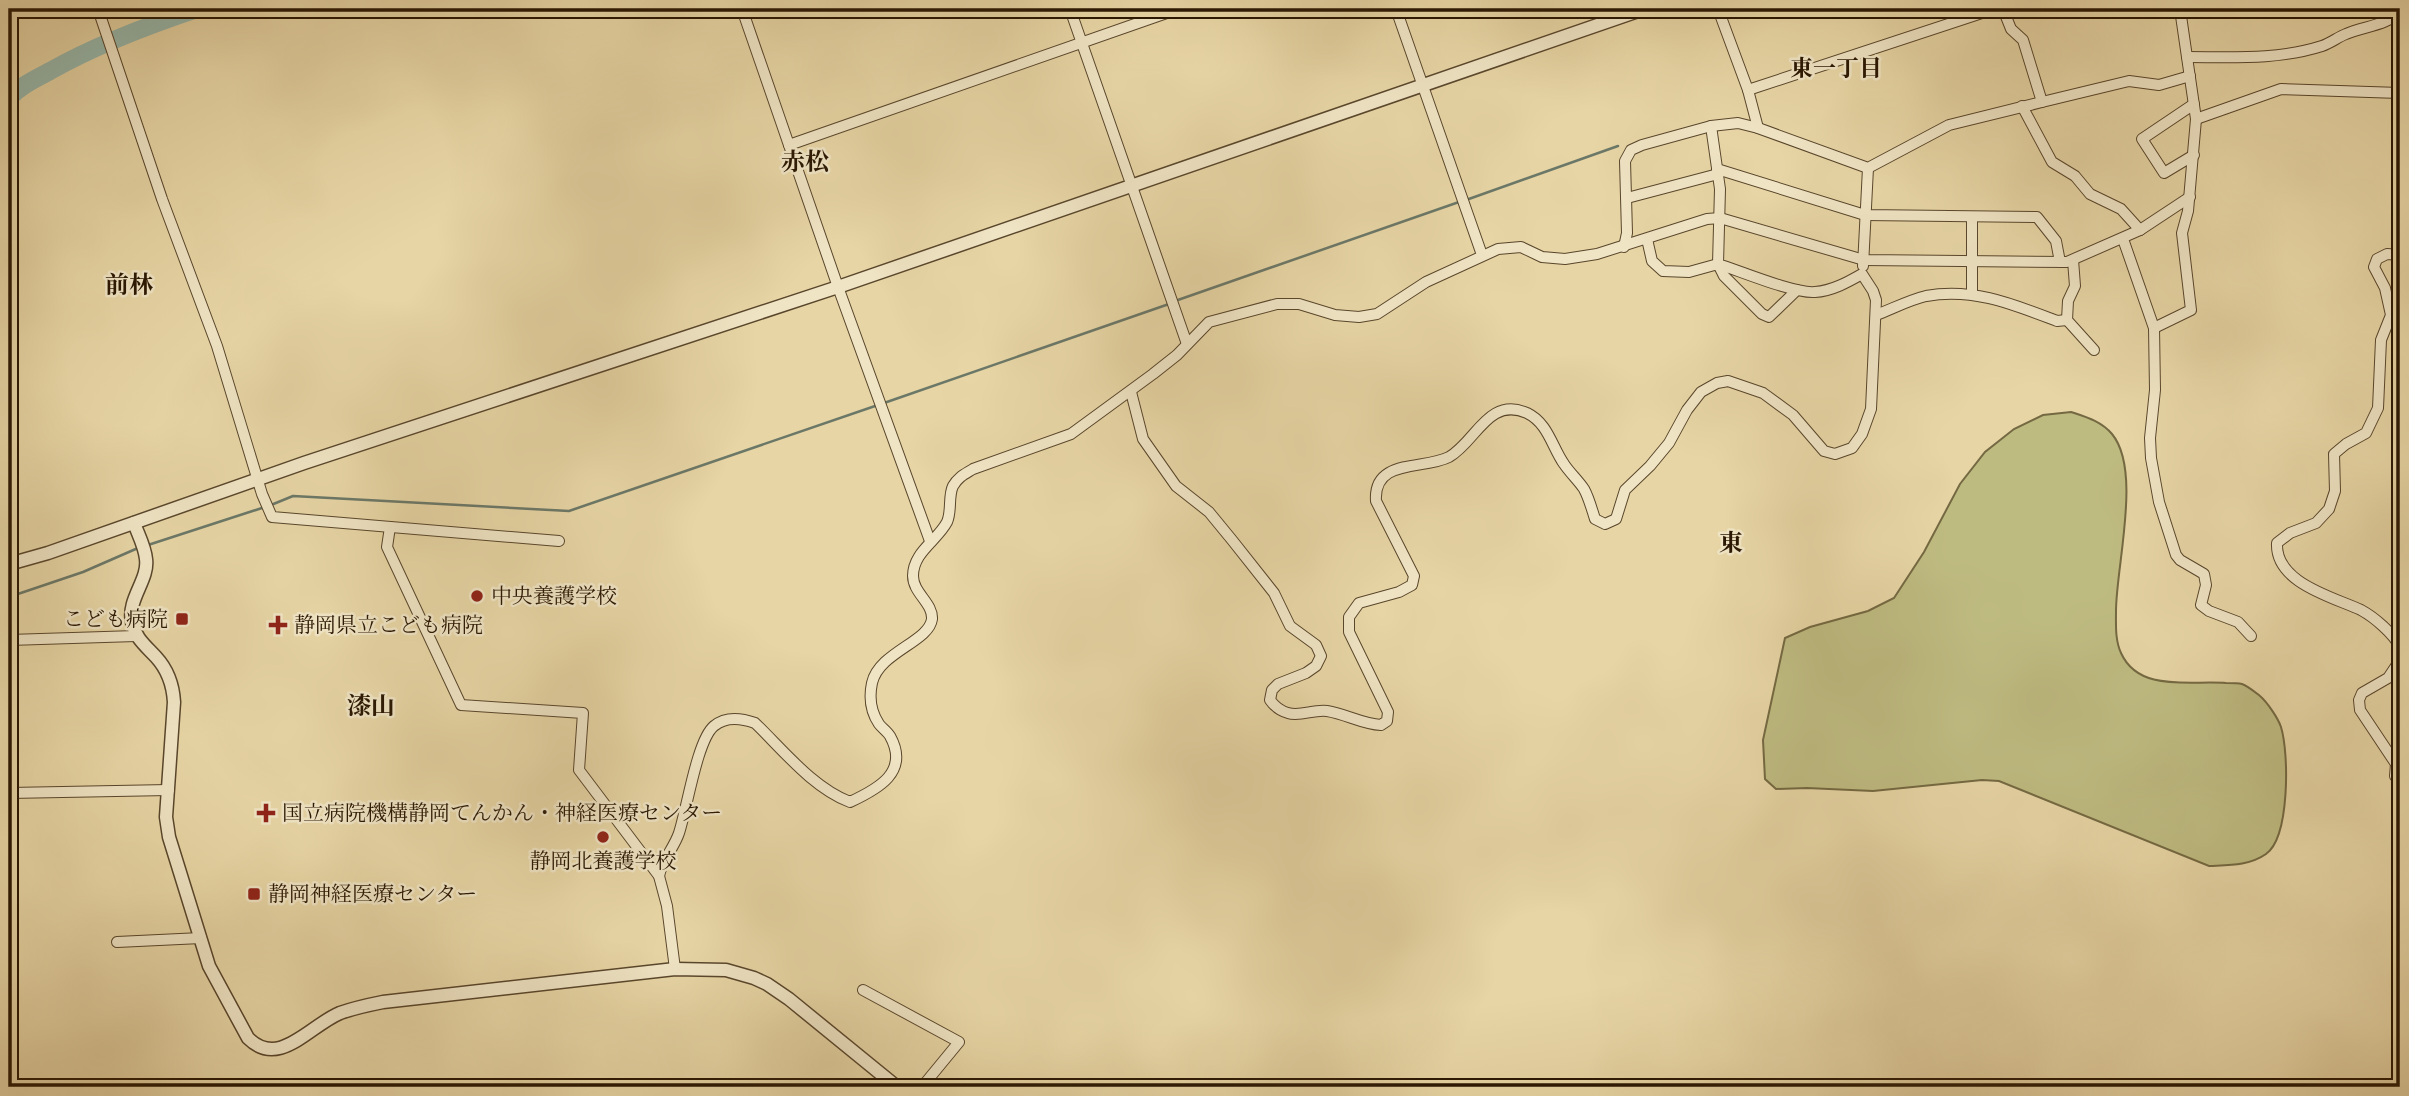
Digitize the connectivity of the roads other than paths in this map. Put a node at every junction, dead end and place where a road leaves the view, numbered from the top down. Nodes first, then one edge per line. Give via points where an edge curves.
1 (120, 9) edge
2 (742, 9) edge
3 (1070, 9) edge
4 (1178, 9) edge
5 (1396, 9) edge
6 (1644, 9) edge
7 (1718, 9) edge
8 (1994, 9) edge
9 (2003, 9) edge
10 (2180, 9) edge
11 (2400, 11) edge
12 (99, 12) edge
13 (1081, 42) junction
14 (2187, 57) junction
15 (2190, 76) junction
16 (1423, 85) junction
17 (1748, 90) junction
18 (2400, 93) edge
19 (2042, 102) junction
20 (2194, 104) junction
21 (2022, 106) junction
22 (2196, 119) junction
23 (1711, 126) junction
24 (1758, 128) junction
25 (789, 145) junction
26 (2194, 155) junction
27 (1868, 168) junction
28 (1717, 172) junction
29 (1132, 187) junction
30 (2190, 197) junction
31 (1627, 198) junction
32 (1865, 215) junction
33 (1972, 217) junction
34 (1720, 218) junction
35 (2140, 230) junction
36 (1647, 239) junction
37 (2123, 239) junction
38 (1624, 247) junction
39 (1482, 255) junction
40 (2400, 255) edge
41 (1864, 260) junction
42 (2073, 260) junction
43 (1972, 261) junction
44 (2060, 262) junction
45 (1718, 264) junction
46 (1862, 274) junction
47 (838, 287) junction
48 (1797, 290) junction
49 (1972, 295) junction
50 (1875, 315) junction
51 (2067, 320) junction
52 (2154, 328) junction
53 (1187, 344) junction
54 (2094, 350) dead end
55 (1131, 392) junction
56 (258, 479) junction
57 (134, 523) junction
58 (390, 527) junction
59 (559, 541) dead end
60 (930, 541) junction
61 (9, 564) edge
62 (136, 636) junction
63 (2250, 636) dead end
64 (9, 640) edge
65 (2400, 647) edge
66 (2400, 660) edge
67 (2395, 776) dead end
68 (169, 790) junction
69 (9, 793) edge
70 (659, 876) junction
71 (201, 938) junction
72 (117, 942) dead end
73 (675, 969) junction
74 (863, 990) dead end
75 (897, 1087) edge
76 (922, 1087) edge

1 - 12 street
2 - 25 street
3 - 13 street
4 - 13 street
5 - 16 street
6 - 16 street
7 - 17 street
8 - 17 street
9 - 19 street via 2011,29 2024,40
10 - 14 street
11 - 14 street via 2381,23 2295,54
12 - 56 street via 217,346
13 - 25 street
13 - 29 street
14 - 15 street
15 - 19 street via 2159,85 2129,82
15 - 20 street
16 - 29 street
16 - 39 street
17 - 24 street
18 - 22 street via 2281,89
19 - 21 street
20 - 22 street
20 - 26 street via 2141,139 2164,173
21 - 27 street via 1949,125
21 - 35 street via 2052,162 2090,194 2122,209
22 - 26 street
23 - 24 street via 1738,123
23 - 28 street
23 - 31 street via 1630,150 1625,161
24 - 27 street
25 - 47 street
26 - 30 street
27 - 32 street
28 - 31 street
28 - 32 street
28 - 34 street
29 - 47 street
29 - 53 street
30 - 35 street
30 - 52 street via 2182,233 2191,310
31 - 38 street
32 - 33 street
32 - 41 street
33 - 43 street
33 - 44 street via 2037,217 2056,241
34 - 36 street
34 - 41 street
34 - 45 street
35 - 37 street
36 - 38 street
36 - 45 street via 1652,261 1663,271 1689,272
37 - 42 street
37 - 52 street
38 - 39 street via 1565,259 1542,257 1521,247
39 - 53 street via 1426,282 1377,314 1359,317 1277,304 1209,322
40 - 65 street via 2387,254 2377,259 2374,267 2391,315 2381,340 2378,408 2366,433 2334,454 2335,491 2329,509 2316,523 2277,543 2276,549 2300,582 2364,612
41 - 43 street
41 - 46 street
42 - 44 street
42 - 51 street via 2075,286
43 - 44 street
43 - 49 street
45 - 48 street
45 - 48 street via 1724,276 1769,317
46 - 48 street via 1814,293
46 - 50 street via 1876,300
47 - 56 street
47 - 60 street
49 - 50 street via 1925,296
49 - 51 street via 1995,298 2057,321
50 - 55 street via 1871,409 1852,448 1835,454 1824,451 1793,415 1763,393 1728,381 1701,392 1669,443 1625,490 1616,519 1605,524 1595,519 1585,491 1563,464 1542,424 1526,413 1506,410 1490,416 1446,459 1409,465 1378,482 1376,501 1414,576 1409,588 1359,603 1349,617 1349,632 1388,712 1381,726 1323,710 1293,715 1270,700 1278,684 1306,673 1321,656 1316,645 1290,626 1274,593 1209,512 1176,486 1143,439
51 - 54 street
52 - 63 street via 2151,458 2170,542 2180,560 2204,574 2201,605 2238,622
53 - 55 street
55 - 60 street via 1071,433 959,477 951,488 947,522
56 - 57 street
56 - 58 street via 272,517
57 - 61 street
57 - 62 street via 146,559 132,604
58 - 59 street
58 - 70 street via 387,547 461,705 583,713 579,770
60 - 70 street via 913,577 932,620 927,632 880,666 872,681 870,701 895,755 895,769 887,779 875,791 850,802 836,797 755,723 726,719 709,731 678,835
62 - 64 street
62 - 68 street via 161,663 173,690
66 - 67 street via 2388,678 2359,699 2360,710 2396,764
68 - 69 street
68 - 71 street via 169,837
70 - 73 street
71 - 72 street
71 - 73 street via 223,996 248,1038 263,1050 275,1051 338,1014 383,1002
73 - 75 street via 726,970 767,984
74 - 76 street via 959,1042

